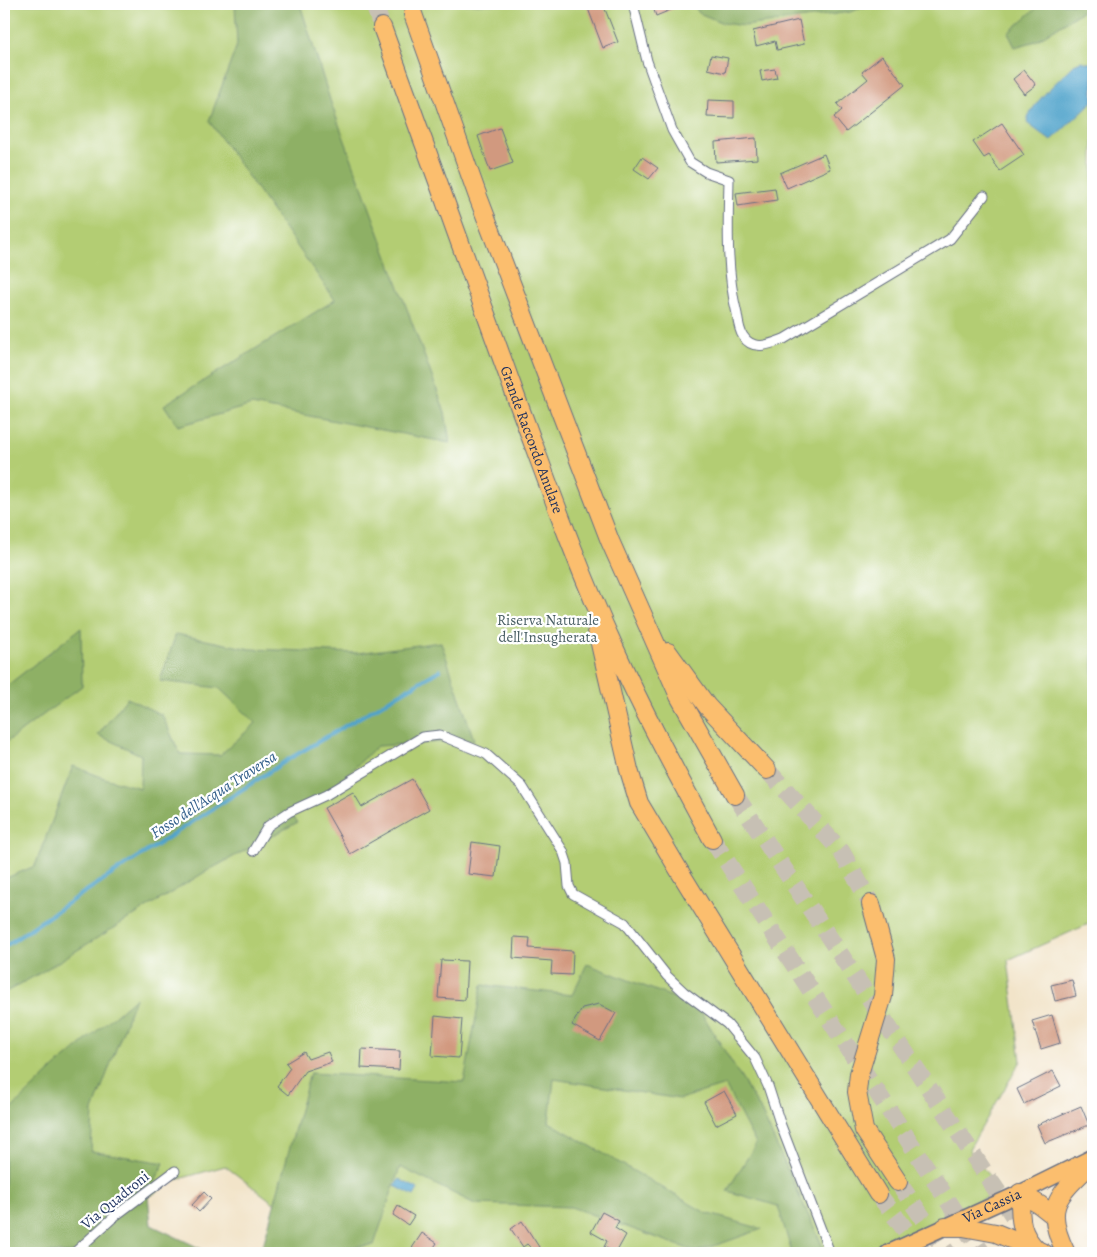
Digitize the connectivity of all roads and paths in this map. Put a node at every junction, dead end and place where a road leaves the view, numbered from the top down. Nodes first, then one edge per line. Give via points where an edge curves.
1 (633, 4) edge
2 (413, 14) dead end
3 (382, 27) tunnel mouth
4 (984, 196) dead end
5 (586, 582) junction
6 (647, 624) junction
7 (767, 770) tunnel mouth
8 (735, 795) tunnel mouth
9 (712, 839) tunnel mouth
10 (253, 851) dead end
11 (871, 904) tunnel mouth
12 (1093, 1157) edge
13 (1093, 1162) edge
14 (175, 1171) dead end
15 (898, 1182) tunnel mouth
16 (1020, 1193) junction
17 (878, 1194) tunnel mouth
18 (1054, 1216) junction
19 (945, 1227) junction
20 (1040, 1252) edge
21 (74, 1253) edge
22 (830, 1253) edge
23 (888, 1253) edge
24 (1066, 1253) edge

1 - 4 street via 647,61 677,138 690,162 729,180 728,248 733,299 743,337 752,344 771,344 784,338 950,239
2 - 6 highway via 476,194 610,541
3 - 5 highway, Grande Raccordo Anulare
5 - 9 highway, Grande Raccordo Anulare via 614,647
5 - 17 highway via 628,770 639,802
6 - 7 highway via 706,706
6 - 8 highway via 679,696
10 - 22 street via 268,826 422,737 440,735 486,754 522,786 556,838 564,855 573,894 625,923 667,976 727,1024 755,1058
11 - 15 highway via 886,959 884,996 859,1074 857,1092 864,1130
12 - 16 main road, Via Cassia
13 - 18 highway via 1060,1197
14 - 21 street, Via Quadroni via 115,1216
16 - 18 highway
16 - 19 main road, Via Cassia
16 - 20 highway via 1023,1232
18 - 24 highway
19 - 20 highway via 996,1233
19 - 23 main road, Via Cassia

